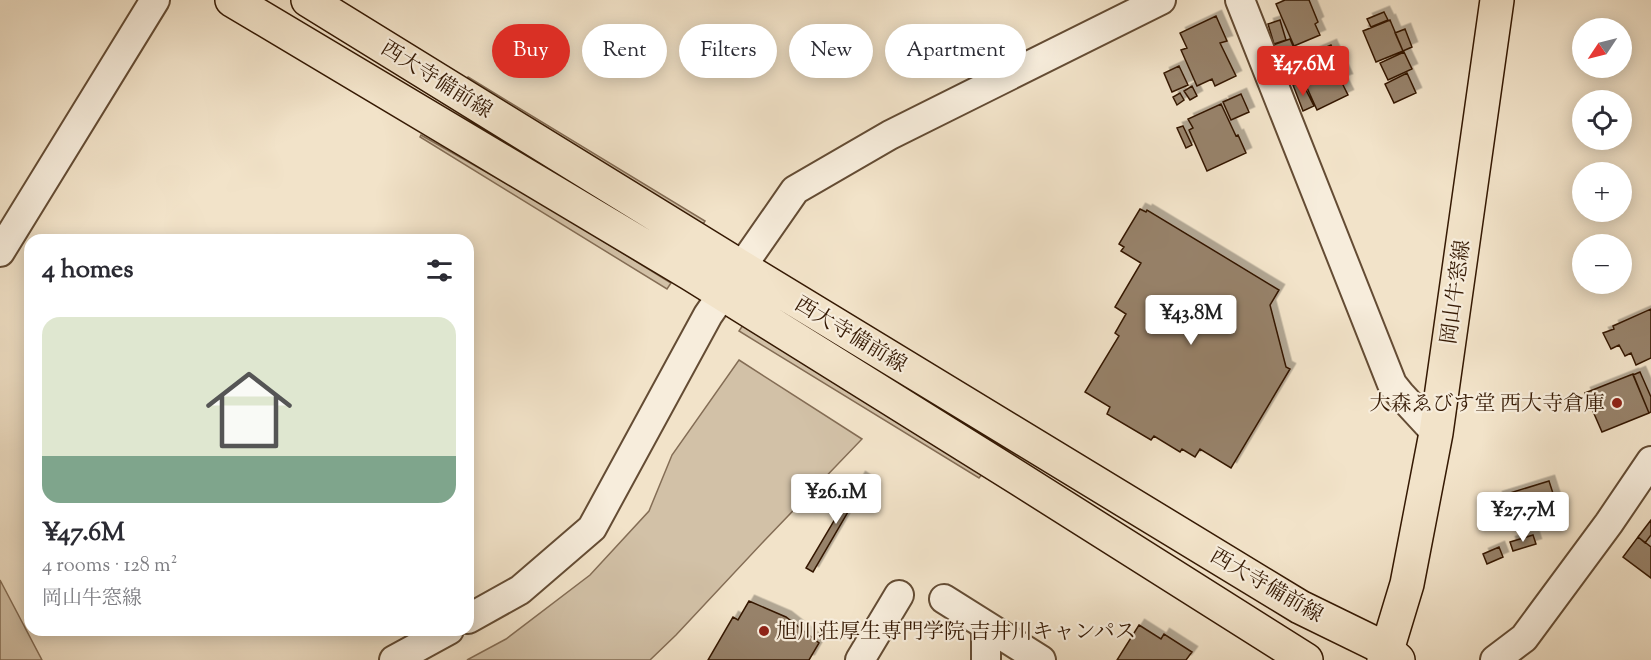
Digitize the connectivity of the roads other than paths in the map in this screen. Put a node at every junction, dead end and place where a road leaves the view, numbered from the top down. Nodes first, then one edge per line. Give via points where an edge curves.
1 (155, 0) edge
2 (232, 0) edge
3 (309, 0) edge
4 (1161, 0) edge
5 (1240, 0) edge
6 (1497, 0) edge
7 (0, 252) edge
8 (741, 267) junction
9 (722, 294) junction
10 (1436, 433) junction
11 (1651, 461) edge
12 (1407, 584) junction
13 (899, 595) dead end
14 (944, 599) dead end
15 (474, 616) edge
16 (986, 626) junction
17 (438, 636) edge
18 (1389, 656) edge
19 (394, 660) edge
20 (860, 660) edge
21 (986, 660) edge
22 (1041, 660) edge
23 (1306, 660) edge
24 (1416, 660) edge
25 (1495, 660) edge

1 - 7 street
2 - 9 main road, 西大寺備前線
3 - 8 main road, 西大寺備前線
4 - 8 street via 890,135 795,190
5 - 10 street via 1392,384
6 - 10 main road, 岡山牛窓線
8 - 9 street
8 - 18 main road, 西大寺備前線 via 1300,607
9 - 15 street via 592,528 520,590
9 - 23 main road, 西大寺備前線
10 - 12 main road, 岡山牛窓線
11 - 25 street via 1524,638
12 - 18 main road, 岡山牛窓線
12 - 24 main road, 岡山牛窓線
13 - 20 street
14 - 16 street
16 - 21 street
16 - 22 street
17 - 19 street

